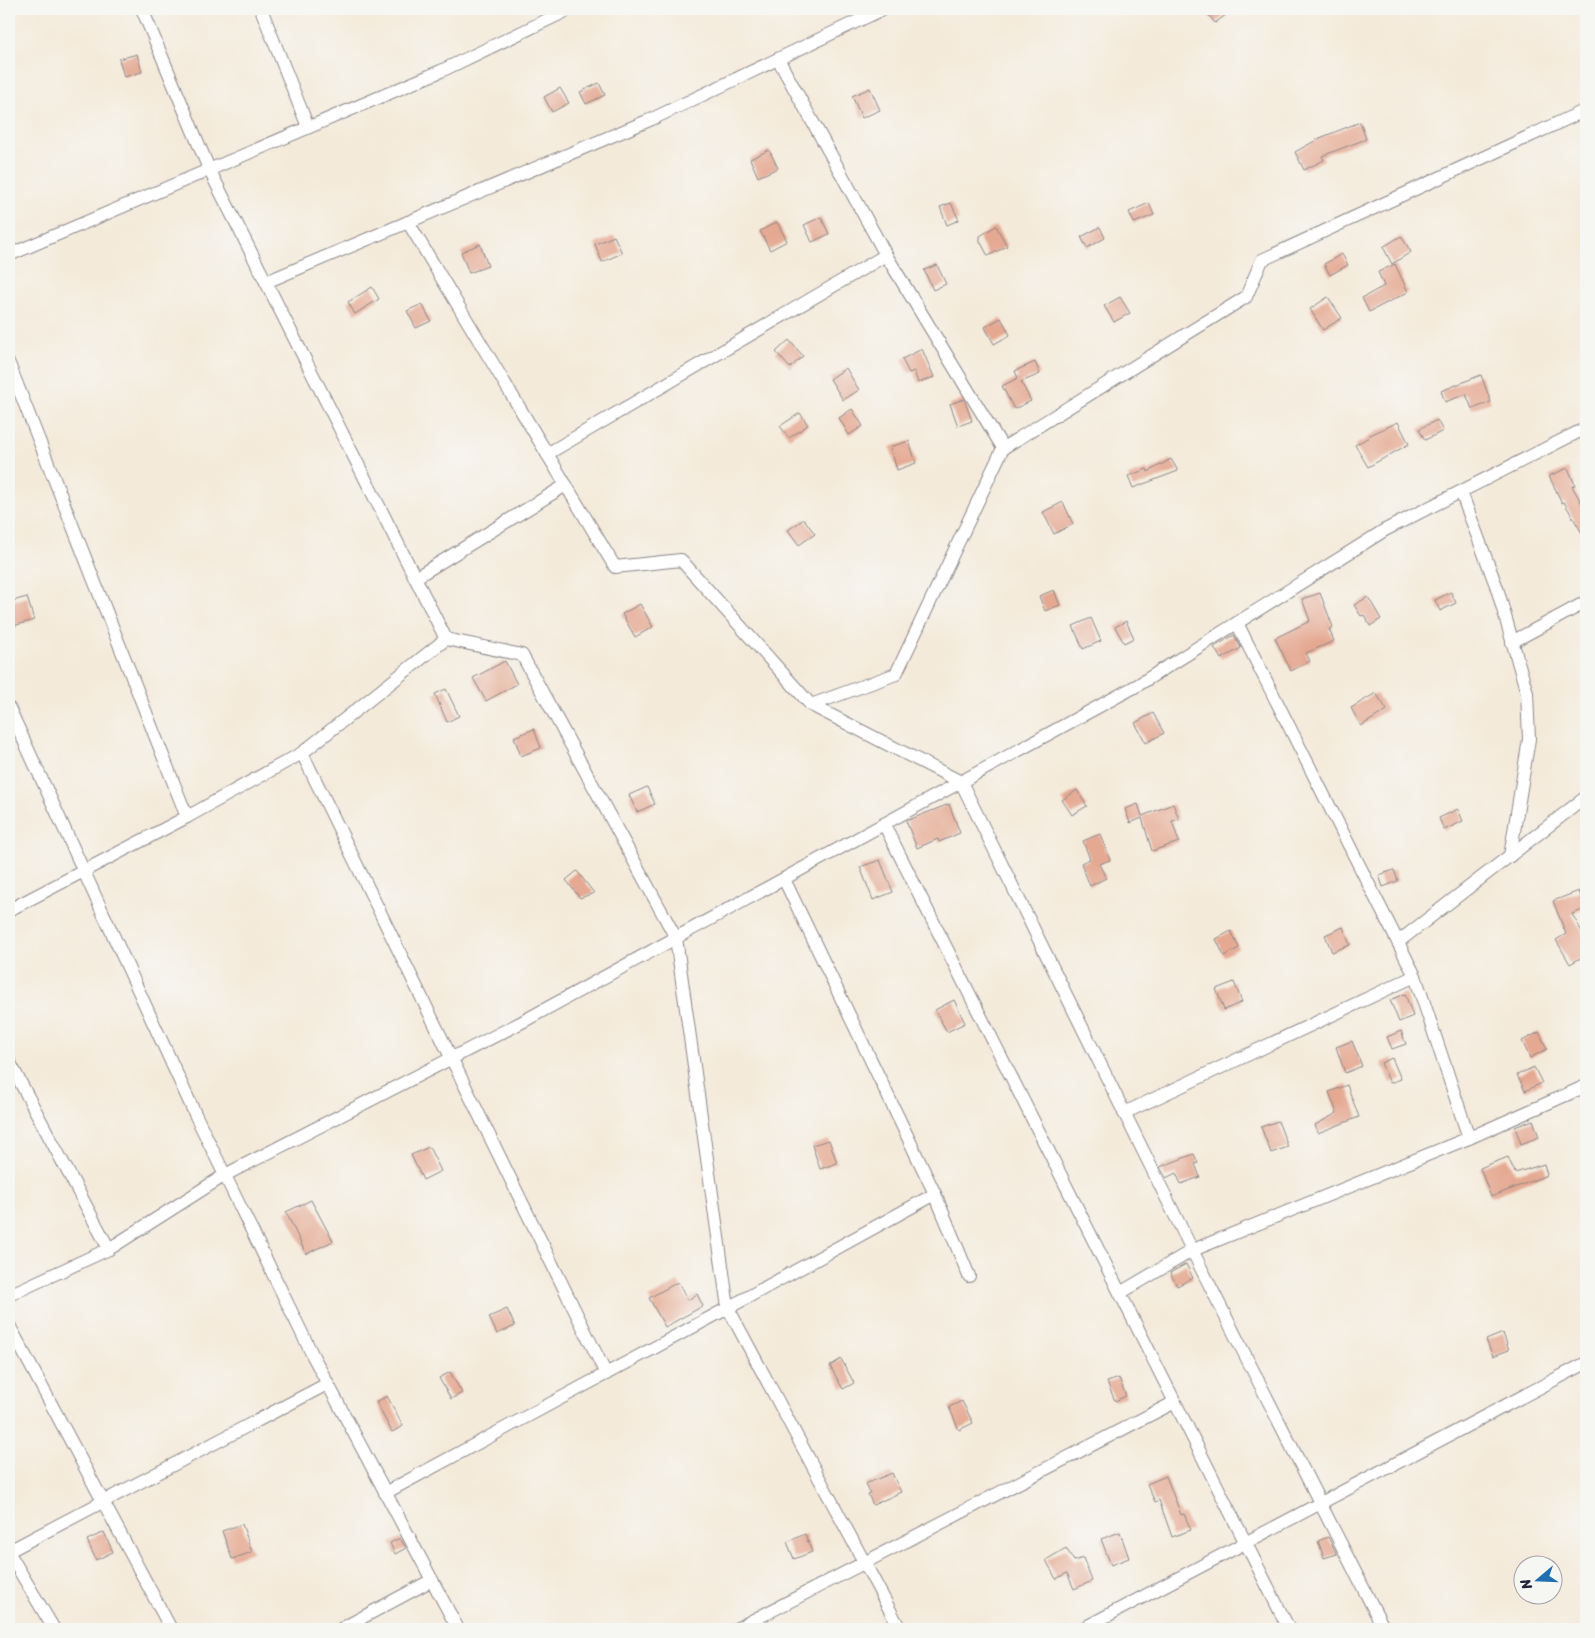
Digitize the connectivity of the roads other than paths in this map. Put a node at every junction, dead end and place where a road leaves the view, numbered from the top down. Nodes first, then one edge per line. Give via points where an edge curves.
1 (142, 9) edge
2 (261, 9) edge
3 (570, 9) edge
4 (883, 9) edge
5 (778, 59) junction
6 (1586, 110) edge
7 (308, 127) junction
8 (209, 170) junction
9 (408, 222) junction
10 (9, 255) edge
11 (886, 256) junction
12 (266, 282) junction
13 (9, 364) edge
14 (1586, 428) edge
15 (1003, 448) junction
16 (547, 454) junction
17 (566, 485) junction
18 (1460, 492) junction
19 (415, 578) junction
20 (1586, 602) edge
21 (1236, 623) junction
22 (446, 640) junction
23 (1512, 642) junction
24 (811, 705) junction
25 (9, 708) edge
26 (302, 753) junction
27 (961, 782) junction
28 (1586, 797) edge
29 (187, 817) junction
30 (884, 824) junction
31 (1510, 856) junction
32 (84, 871) junction
33 (784, 879) junction
34 (9, 910) edge
35 (676, 938) junction
36 (1398, 942) junction
37 (1415, 976) junction
38 (452, 1059) junction
39 (9, 1061) edge
40 (1586, 1086) edge
41 (1124, 1113) junction
42 (1469, 1138) junction
43 (225, 1175) junction
44 (935, 1194) junction
45 (109, 1249) junction
46 (1193, 1250) junction
47 (969, 1276) dead end
48 (1120, 1293) junction
49 (9, 1295) edge
50 (728, 1308) junction
51 (9, 1325) edge
52 (1586, 1363) edge
53 (606, 1374) junction
54 (328, 1384) junction
55 (1175, 1402) junction
56 (386, 1493) junction
57 (103, 1501) junction
58 (1321, 1504) junction
59 (1246, 1543) junction
60 (9, 1552) edge
61 (864, 1563) junction
62 (432, 1580) junction
63 (54, 1629) edge
64 (171, 1629) edge
65 (341, 1629) edge
66 (458, 1629) edge
67 (736, 1629) edge
68 (900, 1629) edge
69 (1082, 1629) edge
70 (1289, 1629) edge
71 (1384, 1629) edge

1 - 8 street
2 - 7 street
3 - 7 street via 441,71
4 - 5 street
5 - 9 street via 652,119
5 - 11 street
6 - 15 street via 1262,260 1246,297
7 - 8 street
8 - 10 street
8 - 12 street
9 - 12 street
9 - 16 street
11 - 15 street
11 - 16 street
12 - 19 street
13 - 29 street
14 - 18 street
15 - 24 street via 896,674
16 - 17 street
17 - 19 street
17 - 24 street via 615,567 681,560
18 - 21 street via 1385,530
18 - 23 street via 1497,588
19 - 22 street
20 - 23 street
21 - 27 street via 1138,685
21 - 36 street
22 - 26 street
22 - 35 street via 522,655
23 - 31 street via 1527,693 1529,740
24 - 27 street
25 - 32 street
26 - 29 street
26 - 38 street
27 - 30 street
27 - 41 street
28 - 31 street
29 - 32 street
30 - 33 street
30 - 48 street
31 - 36 street
32 - 34 street
32 - 43 street
33 - 35 street
33 - 44 street
35 - 38 street
35 - 50 street
36 - 37 street
37 - 41 street
37 - 42 street
38 - 43 street
38 - 53 street
39 - 45 street
40 - 42 street
41 - 46 street
42 - 46 street
43 - 45 street
43 - 54 street
44 - 47 street
44 - 50 street
45 - 49 street
46 - 48 street
46 - 58 street
48 - 55 street
50 - 53 street
50 - 61 street
51 - 57 street
52 - 58 street
53 - 56 street
54 - 56 street
54 - 57 street
55 - 59 street
55 - 61 street
56 - 62 street
57 - 60 street
57 - 64 street
58 - 59 street
58 - 71 street
59 - 69 street
59 - 70 street
60 - 63 street
61 - 67 street
61 - 68 street
62 - 65 street
62 - 66 street

